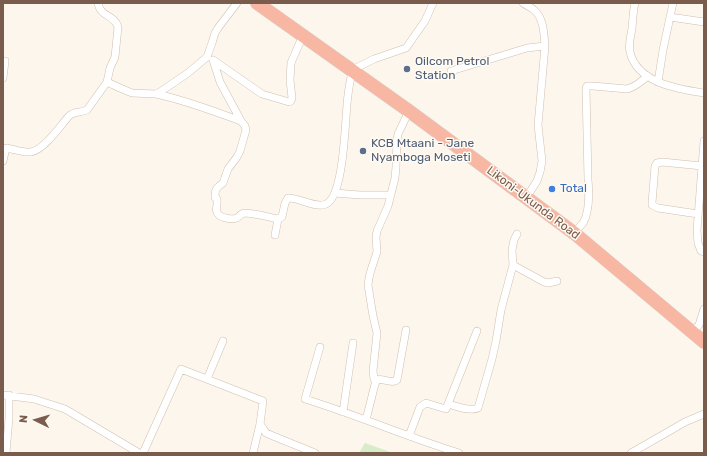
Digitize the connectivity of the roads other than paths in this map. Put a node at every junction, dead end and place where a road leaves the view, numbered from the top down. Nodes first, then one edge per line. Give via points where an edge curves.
1 (98, 3) edge
2 (237, 3) edge
3 (257, 3) edge
4 (433, 3) edge
5 (523, 3) edge
6 (635, 3) edge
7 (673, 3) edge
8 (670, 17) junction
9 (704, 22) edge
10 (303, 35) junction
11 (545, 46) junction
12 (210, 59) junction
13 (5, 61) dead end
14 (352, 70) junction
15 (451, 71) dead end
16 (648, 76) junction
17 (3, 78) edge
18 (107, 82) junction
19 (658, 82) junction
20 (704, 93) edge
21 (156, 94) junction
22 (409, 111) junction
23 (241, 121) junction
24 (704, 141) edge
25 (5, 148) edge
26 (3, 161) edge
27 (702, 166) junction
28 (335, 193) junction
29 (391, 195) junction
30 (526, 198) junction
31 (698, 214) junction
32 (278, 219) junction
33 (574, 233) junction
34 (517, 234) dead end
35 (275, 235) dead end
36 (704, 252) edge
37 (512, 265) junction
38 (557, 280) dead end
39 (704, 309) edge
40 (406, 330) dead end
41 (477, 331) dead end
42 (692, 332) junction
43 (223, 341) dead end
44 (704, 342) edge
45 (353, 344) dead end
46 (320, 347) dead end
47 (207, 379) junction
48 (376, 382) junction
49 (6, 395) edge
50 (448, 404) junction
51 (343, 412) junction
52 (704, 414) edge
53 (366, 420) junction
54 (260, 424) junction
55 (409, 436) junction
56 (6, 453) edge
57 (139, 453) edge
58 (143, 453) edge
59 (253, 453) edge
60 (315, 453) edge
61 (459, 453) edge
62 (630, 453) edge

1 - 18 street via 100,10 114,20 118,27 115,57
2 - 12 street via 215,33
3 - 10 highway, Likoni-Ukunda Road
4 - 14 street via 425,21 406,48
5 - 11 street via 538,14
6 - 16 street via 630,52 635,64
7 - 8 street
8 - 9 street
8 - 19 street
10 - 12 street via 291,63 292,98 289,102 262,94
10 - 14 highway, Likoni-Ukunda Road
11 - 15 street via 527,48
11 - 30 street via 538,125 542,161 537,181
12 - 21 street
12 - 23 street
13 - 17 street
14 - 22 highway, Likoni-Ukunda Road
14 - 28 street via 340,177
16 - 19 street
16 - 33 street via 627,89 593,86 586,88 590,193 584,222
18 - 21 street via 132,93
18 - 25 street via 87,110 72,113 39,149 28,152
19 - 20 street
21 - 23 street via 202,106
22 - 29 street via 396,140 395,178
22 - 30 highway, Likoni-Ukunda Road
23 - 32 street via 246,128 245,135 237,157 228,169 225,181 216,189 216,212 231,219 245,213
24 - 27 street
25 - 26 street
27 - 31 street
27 - 31 street via 659,162 655,166 653,180 652,205
28 - 29 street
28 - 32 street via 330,201 321,205 289,198 286,200 282,217
29 - 48 street via 377,231 377,252 368,284 377,333 373,371
30 - 33 highway, Likoni-Ukunda Road
31 - 36 street via 698,243
32 - 35 street
33 - 42 highway, Likoni-Ukunda Road
34 - 37 street via 512,250
37 - 38 street via 544,282
37 - 50 street via 492,359 478,408 470,409
39 - 42 street via 699,325
40 - 48 street via 396,381 378,379
41 - 50 street
42 - 44 highway, Likoni-Ukunda Road
43 - 47 street
45 - 51 street
46 - 51 street via 305,399
47 - 54 street via 263,401
47 - 58 street via 180,369
48 - 53 street
49 - 56 street via 9,418
49 - 57 street via 34,399 65,409
50 - 55 street via 446,409 426,403 421,406
51 - 53 street
52 - 62 street
53 - 55 street
54 - 59 street
54 - 60 street via 266,433
55 - 61 street

